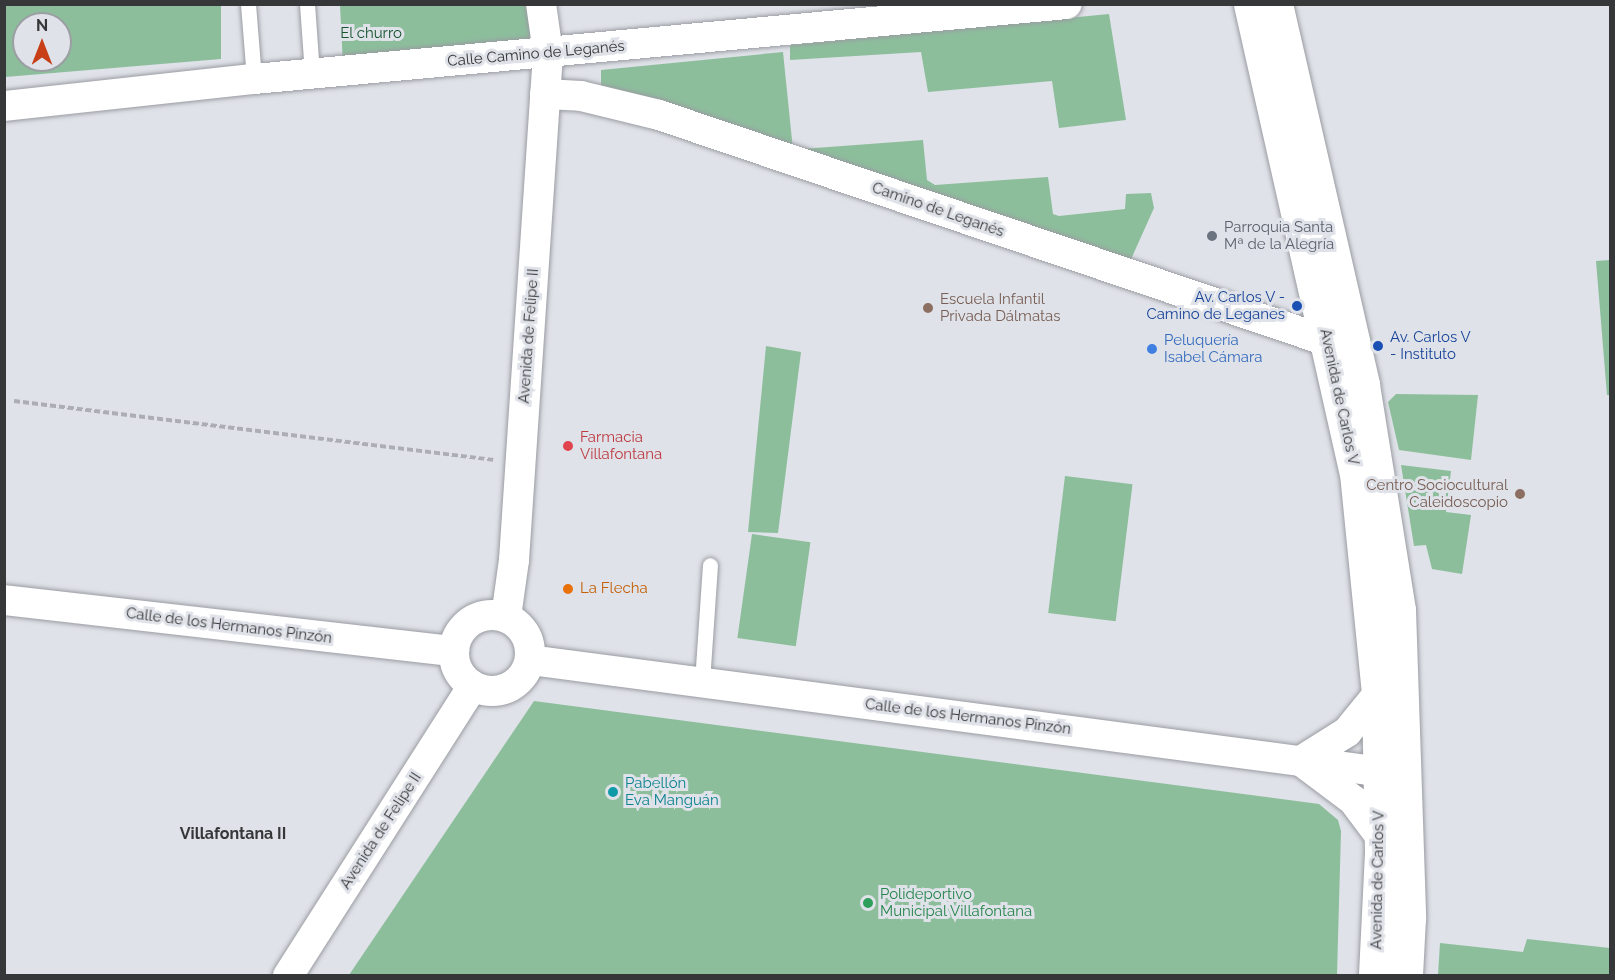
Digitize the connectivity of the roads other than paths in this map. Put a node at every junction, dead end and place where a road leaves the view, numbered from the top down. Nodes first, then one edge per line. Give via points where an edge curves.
1 (248, 4) edge
2 (307, 4) edge
3 (541, 4) edge
4 (1067, 4) edge
5 (1250, 4) edge
6 (1276, 4) edge
7 (548, 53) junction
8 (312, 74) junction
9 (254, 79) junction
10 (545, 94) junction
11 (4, 106) edge
12 (1327, 341) junction
13 (710, 565) dead end
14 (4, 600) edge
15 (507, 617) junction
16 (454, 651) junction
17 (530, 660) junction
18 (702, 682) junction
19 (473, 686) junction
20 (1378, 694) junction
21 (1300, 761) junction
22 (1392, 771) junction
23 (1380, 836) junction
24 (288, 975) edge
25 (1375, 975) edge
26 (1406, 975) edge

1 - 9 lane
2 - 8 lane
3 - 7 street, Avenida de Felipe II
4 - 7 street, Calle Camino de Leganés
5 - 12 street, Avenida de Carlos V
6 - 22 street, Avenida de Carlos V via 1346,307 1379,471 1399,610
7 - 8 street, Calle Camino de Leganés
7 - 10 street, Avenida de Felipe II
8 - 9 street, Calle Camino de Leganés
9 - 11 street, Calle Camino de Leganés
10 - 12 street, Camino de Leganés via 581,96 659,115
10 - 15 street, Avenida de Felipe II
12 - 20 street, Avenida de Carlos V via 1356,473
13 - 18 lane
14 - 16 street, Calle de los Hermanos Pinzón
15 - 16 street via 492,615 472,621 458,637
15 - 17 street via 526,635
16 - 19 street via 459,671
17 - 18 street, Calle de los Hermanos Pinzón
17 - 19 street via 522,677 508,687 490,691
18 - 21 street, Calle de los Hermanos Pinzón
19 - 24 street, Avenida de Felipe II
20 - 21 street via 1347,732
20 - 22 street, Avenida de Carlos V
21 - 22 street, Calle de los Hermanos Pinzón
21 - 23 street via 1353,800
22 - 23 street, Avenida de Carlos V
22 - 26 street, Avenida de Carlos V via 1409,918
23 - 25 street, Avenida de Carlos V

